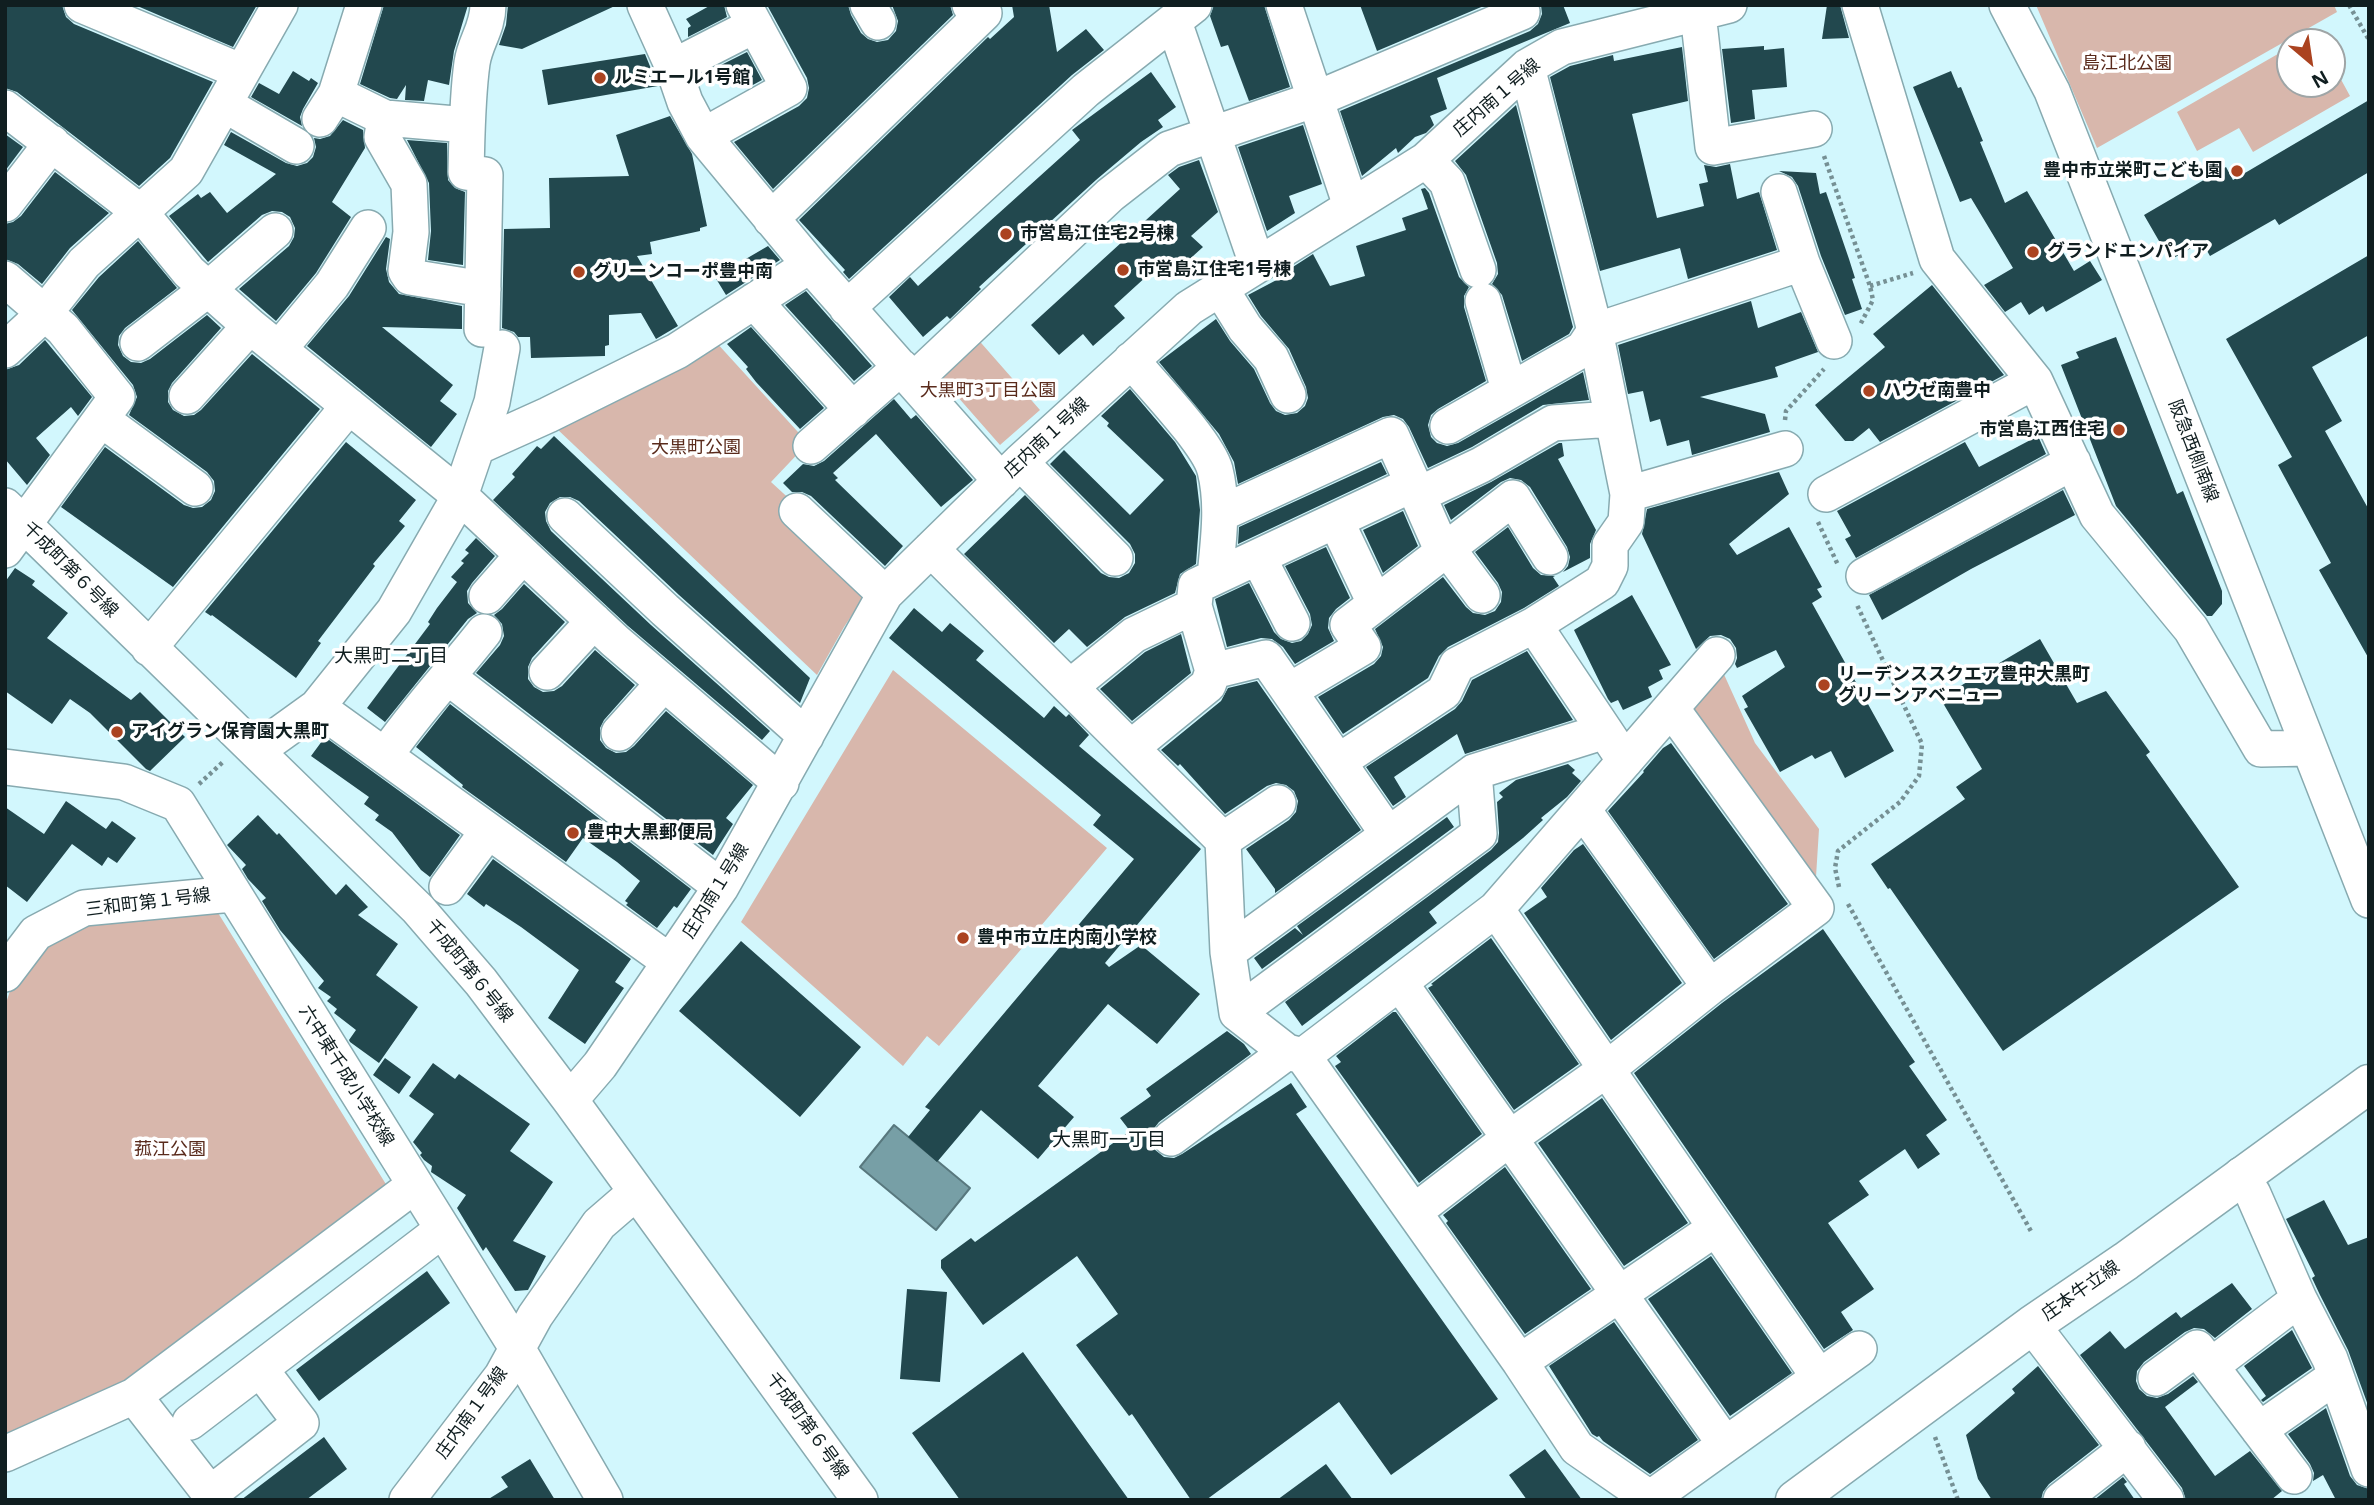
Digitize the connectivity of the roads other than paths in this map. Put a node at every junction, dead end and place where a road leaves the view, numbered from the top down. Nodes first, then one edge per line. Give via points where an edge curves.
1 (82, 5) edge
2 (280, 5) edge
3 (364, 5) edge
4 (488, 5) edge
5 (970, 5) edge
6 (1284, 5) edge
7 (1519, 5) edge
8 (1860, 5) edge
9 (2007, 5) edge
10 (651, 7) edge
11 (1713, 9) edge
12 (1184, 13) edge
13 (750, 15) edge
14 (674, 66) junction
15 (1527, 67) junction
16 (242, 72) junction
17 (1316, 99) junction
18 (224, 104) junction
19 (5, 108) edge
20 (385, 118) junction
21 (467, 125) junction
22 (1814, 128) road end
23 (703, 136) junction
24 (1211, 136) junction
25 (52, 143) junction
26 (296, 146) dead end
27 (1426, 160) junction
28 (1779, 192) dead end
29 (5, 204) edge
30 (1351, 206) junction
31 (140, 212) junction
32 (771, 219) junction
33 (368, 228) dead end
34 (275, 231) dead end
35 (1802, 263) junction
36 (1256, 264) junction
37 (810, 265) junction
38 (5, 279) edge
39 (1220, 288) junction
40 (208, 289) junction
41 (483, 289) junction
42 (754, 301) junction
43 (847, 308) junction
44 (44, 314) junction
45 (250, 326) junction
46 (1595, 331) junction
47 (138, 343) dead end
48 (1841, 344) road end
49 (279, 349) junction
50 (5, 350) edge
51 (1131, 360) junction
52 (907, 374) junction
53 (2035, 381) junction
54 (1509, 389) junction
55 (1288, 394) dead end
56 (187, 396) dead end
57 (349, 406) junction
58 (853, 410) junction
59 (101, 419) junction
60 (1612, 419) junction
61 (1448, 426) dead end
62 (811, 446) dead end
63 (477, 447) junction
64 (1785, 449) road end
65 (2073, 462) junction
66 (1011, 472) junction
67 (195, 488) dead end
68 (1416, 489) junction
69 (1628, 494) junction
70 (460, 496) junction
71 (1819, 503) road end
72 (797, 511) dead end
73 (1220, 514) junction
74 (565, 516) dead end
75 (1336, 521) junction
76 (11, 526) edge
77 (931, 549) junction
78 (1445, 550) junction
79 (523, 555) junction
80 (1258, 557) junction
81 (1550, 557) dead end
82 (1115, 558) dead end
83 (1215, 578) junction
84 (1853, 582) road end
85 (885, 594) junction
86 (1482, 595) dead end
87 (487, 596) dead end
88 (1375, 603) junction
89 (1194, 606) junction
90 (594, 621) junction
91 (1292, 623) dead end
92 (1534, 625) junction
93 (484, 632) dead end
94 (149, 648) junction
95 (1717, 655) dead end
96 (1213, 671) junction
97 (547, 672) dead end
98 (448, 677) junction
99 (664, 683) junction
100 (1070, 687) junction
101 (1289, 691) junction
102 (317, 707) junction
103 (1671, 709) junction
104 (1605, 731) junction
105 (619, 733) dead end
106 (806, 736) junction
107 (1132, 747) junction
108 (2309, 748) junction
109 (242, 753) junction
110 (385, 756) junction
111 (1625, 761) junction
112 (1338, 762) junction
113 (5, 767) edge
114 (1474, 772) junction
115 (781, 783) junction
116 (1278, 803) dead end
117 (1583, 810) junction
118 (488, 831) junction
119 (1388, 834) junction
120 (1223, 840) junction
121 (447, 887) dead end
122 (721, 887) junction
123 (232, 894) junction
124 (2369, 900) edge
125 (1496, 909) junction
126 (1228, 952) junction
127 (670, 962) junction
128 (5, 974) edge
129 (1400, 983) junction
130 (1710, 987) junction
131 (1237, 1013) junction
132 (1295, 1054) junction
133 (1606, 1069) junction
134 (2369, 1084) edge
135 (570, 1100) junction
136 (1171, 1138) dead end
137 (1510, 1138) junction
138 (2241, 1175) junction
139 (415, 1185) junction
140 (636, 1192) junction
141 (1414, 1212) junction
142 (1717, 1228) junction
143 (442, 1230) junction
144 (1620, 1296) junction
145 (2299, 1299) junction
146 (2032, 1325) junction
147 (517, 1348) junction
148 (1859, 1349) dead end
149 (1520, 1362) junction
150 (2211, 1366) junction
151 (260, 1369) junction
152 (2336, 1376) junction
153 (1819, 1377) junction
154 (2156, 1378) dead end
155 (135, 1396) junction
156 (190, 1422) dead end
157 (2259, 1430) junction
158 (1726, 1444) junction
159 (2128, 1448) junction
160 (5, 1454) edge
161 (2369, 1469) edge
162 (2294, 1476) dead end
163 (208, 1491) edge
164 (1652, 1499) edge
165 (407, 1500) edge
166 (605, 1500) edge
167 (860, 1500) edge
168 (1795, 1500) edge
169 (2061, 1500) edge
170 (2166, 1500) edge

1 - 16 street
2 - 16 street
3 - 20 street via 328,106
4 - 21 street via 488,20 472,59
5 - 32 street via 984,13
6 - 17 street
7 - 17 street via 1522,12
8 - 53 street via 1937,259
9 - 108 street, 阪急西側南線 via 2052,91
10 - 14 street
11 - 15 street, 庄内南１号線 via 1562,47
11 - 22 street via 1713,146
12 - 24 street
12 - 43 street via 1086,90
13 - 14 street
13 - 23 street via 789,88
14 - 23 street via 685,102
15 - 27 street, 庄内南１号線
15 - 46 street
16 - 18 street
17 - 24 street
17 - 30 street
18 - 26 street
18 - 31 street via 186,171
19 - 25 street
20 - 21 street
20 - 41 street via 382,137 409,184 411,232 406,271 410,277
21 - 41 street via 466,172 485,176
23 - 32 street
24 - 36 street
24 - 52 street via 1169,149 1110,195
25 - 29 street
25 - 31 street
27 - 30 street, 庄内南１号線
27 - 54 street via 1447,182
28 - 35 street
30 - 36 street, 庄内南１号線
31 - 40 street
31 - 44 street via 84,263
32 - 37 street
33 - 49 street via 332,285
34 - 40 street
35 - 46 street
35 - 48 street
36 - 39 street, 庄内南１号線
37 - 42 street
37 - 43 street
38 - 44 street
39 - 51 street, 庄内南１号線 via 1189,308
39 - 55 street via 1271,358
40 - 45 street
40 - 47 street
41 - 63 street via 492,338 492,402
42 - 58 street
42 - 63 street via 677,351
43 - 52 street
44 - 50 street
44 - 59 street via 63,329 117,397
45 - 49 street
45 - 56 street
46 - 54 street via 1583,349
46 - 60 street
49 - 57 street
51 - 66 street, 庄内南１号線
51 - 73 street via 1203,446 1215,469
52 - 58 street
52 - 66 street
53 - 65 street
53 - 71 street
54 - 61 street
57 - 70 street
57 - 94 street
58 - 62 street
59 - 67 street
59 - 76 street
60 - 68 street via 1553,423 1480,465
60 - 69 street
63 - 70 street
64 - 69 street
65 - 84 street
65 - 108 street via 2097,515 2191,629 2261,749
66 - 77 street, 庄内南１号線
66 - 82 street
68 - 73 street via 1391,435
68 - 75 street
68 - 78 street
69 - 92 street via 1626,522 1610,545 1610,566 1602,582
70 - 79 street
70 - 102 street via 394,611
72 - 85 street
73 - 83 street
74 - 106 street
75 - 80 street
75 - 88 street
76 - 94 street, 千成町第６号線
77 - 85 street, 庄内南１号線
77 - 100 street
78 - 81 street via 1513,498
78 - 86 street
78 - 88 street
79 - 87 street
79 - 90 street
80 - 83 street
80 - 91 street
83 - 89 street via 1196,586
85 - 106 street, 庄内南１号線
88 - 101 street via 1348,625 1363,647
89 - 96 street
89 - 100 street via 1134,635
90 - 97 street
90 - 99 street
92 - 104 street
92 - 112 street via 1457,665 1444,692
93 - 98 street
94 - 109 street, 千成町第６号線
95 - 103 street
96 - 101 street via 1266,658
96 - 107 street via 1208,685
98 - 110 street via 412,716
98 - 122 street
99 - 105 street
99 - 115 street
100 - 107 street
101 - 112 street
102 - 109 street
102 - 110 street
103 - 111 street
103 - 130 street via 1816,908
104 - 111 street
104 - 114 street
106 - 115 street, 庄内南１号線
107 - 120 street
108 - 124 street, 阪急西側南線
109 - 135 street, 千成町第６号線 via 418,909 481,982
110 - 118 street
111 - 117 street
112 - 119 street
113 - 123 street, 六中東千成小学校線 via 124,782 177,804
114 - 119 street
114 - 131 street via 1479,834
115 - 122 street, 庄内南１号線
116 - 120 street
117 - 125 street
117 - 130 street
118 - 121 street
118 - 127 street
119 - 126 street
120 - 126 street
122 - 127 street, 庄内南１号線
123 - 128 street, 三和町第１号線 via 84,908 36,933
123 - 139 street, 六中東千成小学校線
125 - 129 street
125 - 133 street
126 - 131 street
127 - 135 street, 庄内南１号線 via 600,1065
129 - 132 street
129 - 137 street
130 - 133 street
131 - 132 street
132 - 136 street
132 - 141 street
133 - 137 street
133 - 142 street
134 - 138 main road, 庄本牛立線
135 - 140 street, 千成町第６号線
137 - 141 street
137 - 144 street
138 - 145 street
138 - 146 main road, 庄本牛立線
139 - 143 street, 六中東千成小学校線
139 - 155 street
140 - 147 street, 庄内南１号線 via 598,1224
140 - 167 street, 千成町第６号線
141 - 149 street
142 - 144 street
142 - 153 street
143 - 147 street, 六中東千成小学校線
143 - 151 street
144 - 149 street
144 - 158 street
145 - 150 street
145 - 152 street
146 - 159 street
146 - 168 main road, 庄本牛立線
147 - 165 street, 庄内南１号線 via 502,1376
147 - 166 street, 六中東千成小学校線
148 - 153 street
149 - 164 street via 1577,1448
150 - 154 street via 2197,1348
150 - 157 street
151 - 156 street
151 - 163 street via 301,1423
152 - 157 street
152 - 161 street
153 - 158 street
155 - 160 street
155 - 163 street
157 - 162 street
158 - 164 street
159 - 169 street
159 - 170 street

